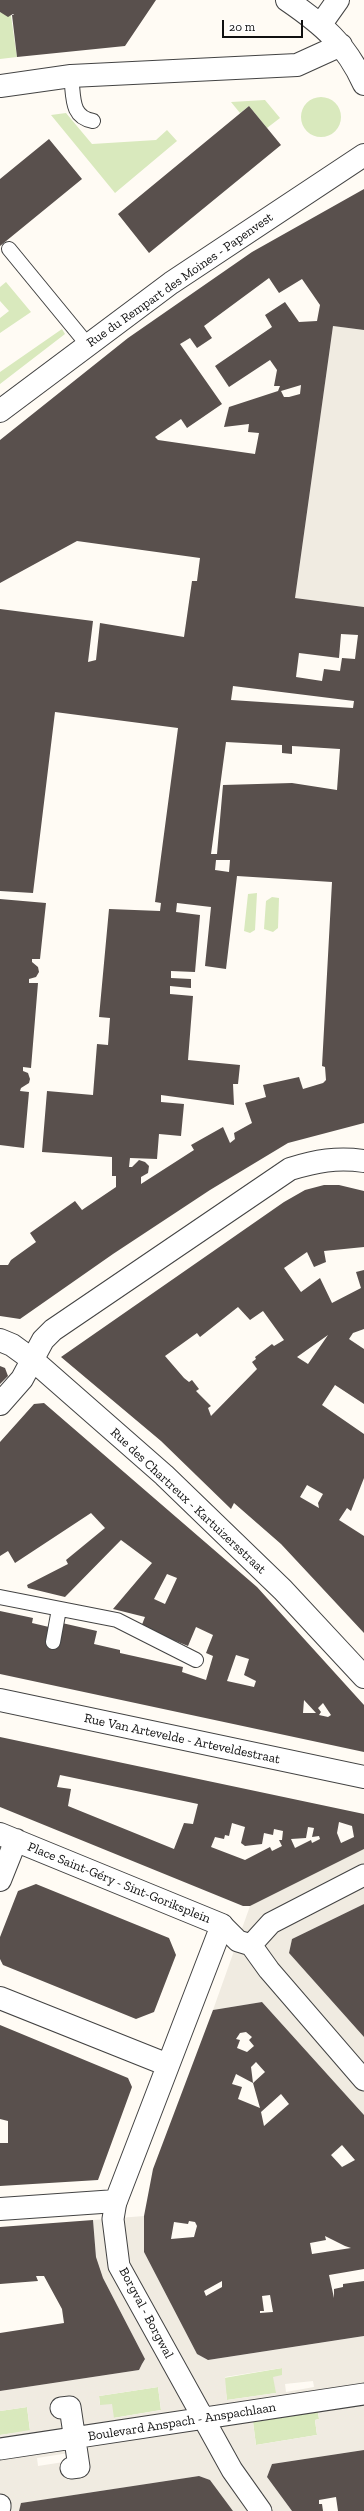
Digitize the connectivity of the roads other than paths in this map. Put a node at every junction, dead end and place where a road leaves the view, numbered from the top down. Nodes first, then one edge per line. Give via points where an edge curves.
1 (287, 0) edge
2 (338, 0) edge
3 (321, 24) junction
4 (341, 45) junction
5 (71, 76) junction
6 (364, 84) edge
7 (0, 86) edge
8 (93, 121) dead end
9 (364, 156) edge
10 (9, 248) dead end
11 (87, 344) junction
12 (0, 411) edge
13 (364, 1161) edge
14 (0, 1340) edge
15 (34, 1361) junction
16 (0, 1404) edge
17 (0, 1597) edge
18 (59, 1609) junction
19 (52, 1642) dead end
20 (196, 1660) dead end
21 (364, 1677) edge
22 (0, 1700) edge
23 (364, 1777) edge
24 (8, 1837) edge
25 (364, 1875) edge
26 (0, 1880) edge
27 (222, 1925) junction
28 (251, 1945) junction
29 (0, 1998) edge
30 (168, 2065) junction
31 (364, 2080) edge
32 (116, 2201) junction
33 (0, 2208) edge
34 (364, 2394) edge
35 (61, 2408) dead end
36 (204, 2420) junction
37 (75, 2438) junction
38 (0, 2449) edge
39 (71, 2468) dead end
40 (261, 2511) edge

1 - 3 street
2 - 3 street
3 - 4 street
4 - 5 street via 297,65
4 - 6 street
5 - 7 street
5 - 8 lane via 76,112 82,119
9 - 11 street, Rue du Rempart des Moines - Papenvest via 171,283
10 - 11 lane
11 - 12 street, Rue du Rempart des Moines - Papenvest
13 - 15 street via 347,1158 319,1160 290,1169 53,1330 43,1340
14 - 15 street, Rue des Chartreux - Kartuizersstraat via 12,1345
15 - 16 street
15 - 21 street, Rue des Chartreux - Kartuizersstraat via 164,1475 283,1590
17 - 18 lane
18 - 19 lane
18 - 20 lane via 117,1620
22 - 23 street, Rue Van Artevelde - Arteveldestraat
24 - 26 street, Place Saint-Géry - Sint-Goriksplein
24 - 27 street, Place Saint-Géry - Sint-Goriksplein
25 - 28 street via 271,1922
27 - 28 street via 238,1941
27 - 30 street, Place Saint-Géry - Sint-Goriksplein
28 - 31 street via 269,1970
29 - 30 street
30 - 32 street, Borgval - Borgwal
32 - 33 street
32 - 36 street, Borgval - Borgwal via 113,2219 119,2266
34 - 36 street, Boulevard Anspach - Anspachlaan
35 - 37 street via 70,2407
36 - 37 street, Boulevard Anspach - Anspachlaan
36 - 40 street, Borgval - Borgwal via 232,2470
37 - 38 street, Boulevard Anspach - Anspachlaan
37 - 39 street via 79,2467

